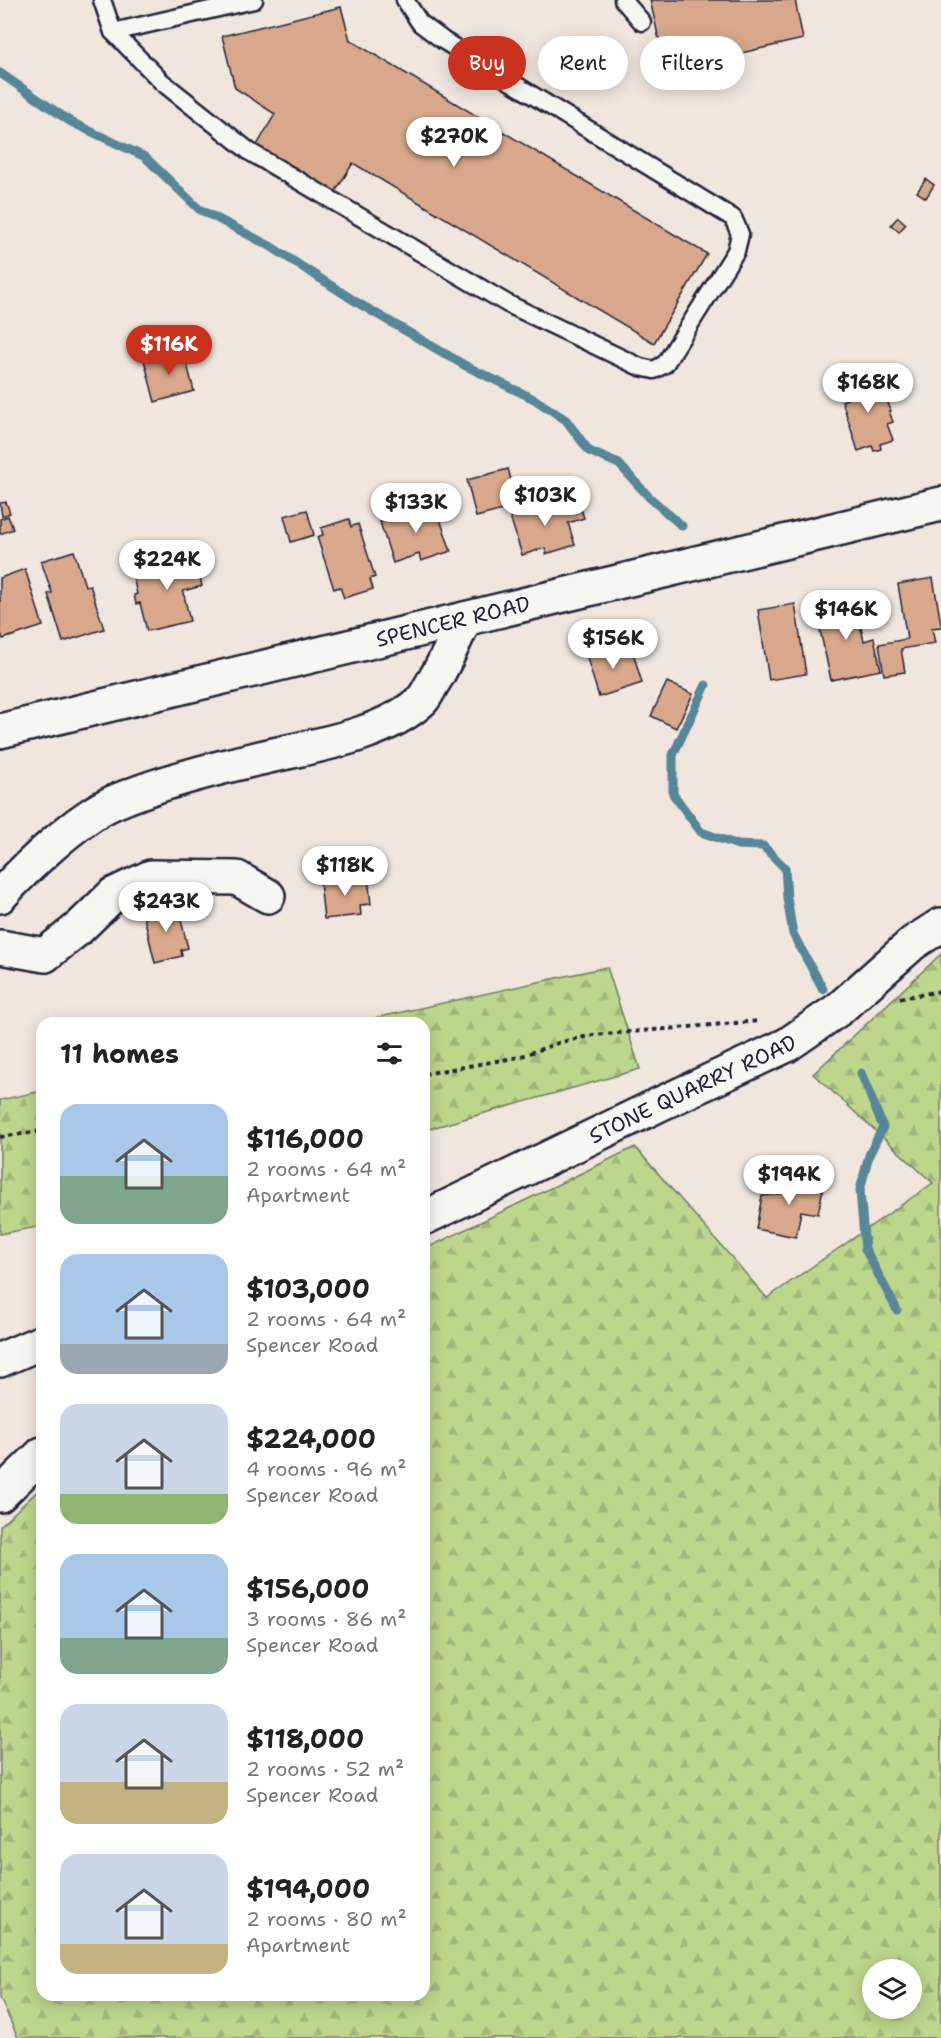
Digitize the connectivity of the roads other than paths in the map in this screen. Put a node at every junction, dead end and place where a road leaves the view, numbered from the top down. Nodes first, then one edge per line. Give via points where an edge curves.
1 (102, 0) edge
2 (254, 0) edge
3 (405, 0) edge
4 (623, 0) edge
5 (642, 22) dead end
6 (112, 32) junction
7 (941, 504) edge
8 (465, 619) junction
9 (0, 731) edge
10 (0, 896) edge
11 (268, 896) dead end
12 (941, 925) edge
13 (0, 947) edge
14 (430, 1215) edge
15 (36, 1345) edge
16 (0, 1360) edge
17 (36, 1460) edge
18 (0, 1495) edge

1 - 6 lane
2 - 6 lane
3 - 6 lane via 420,23 444,40 733,218 740,234 736,251 665,364 654,370 640,367 508,304 250,152 162,82
4 - 5 lane
7 - 8 street, SPENCER ROAD
8 - 9 street, SPENCER ROAD
8 - 10 street via 423,699 390,722 342,740 205,772 111,804 70,831
11 - 13 street via 237,878 151,877 114,895 45,955
12 - 14 street, STONE QUARRY ROAD via 913,943 839,1009 787,1045
15 - 16 street
17 - 18 street

